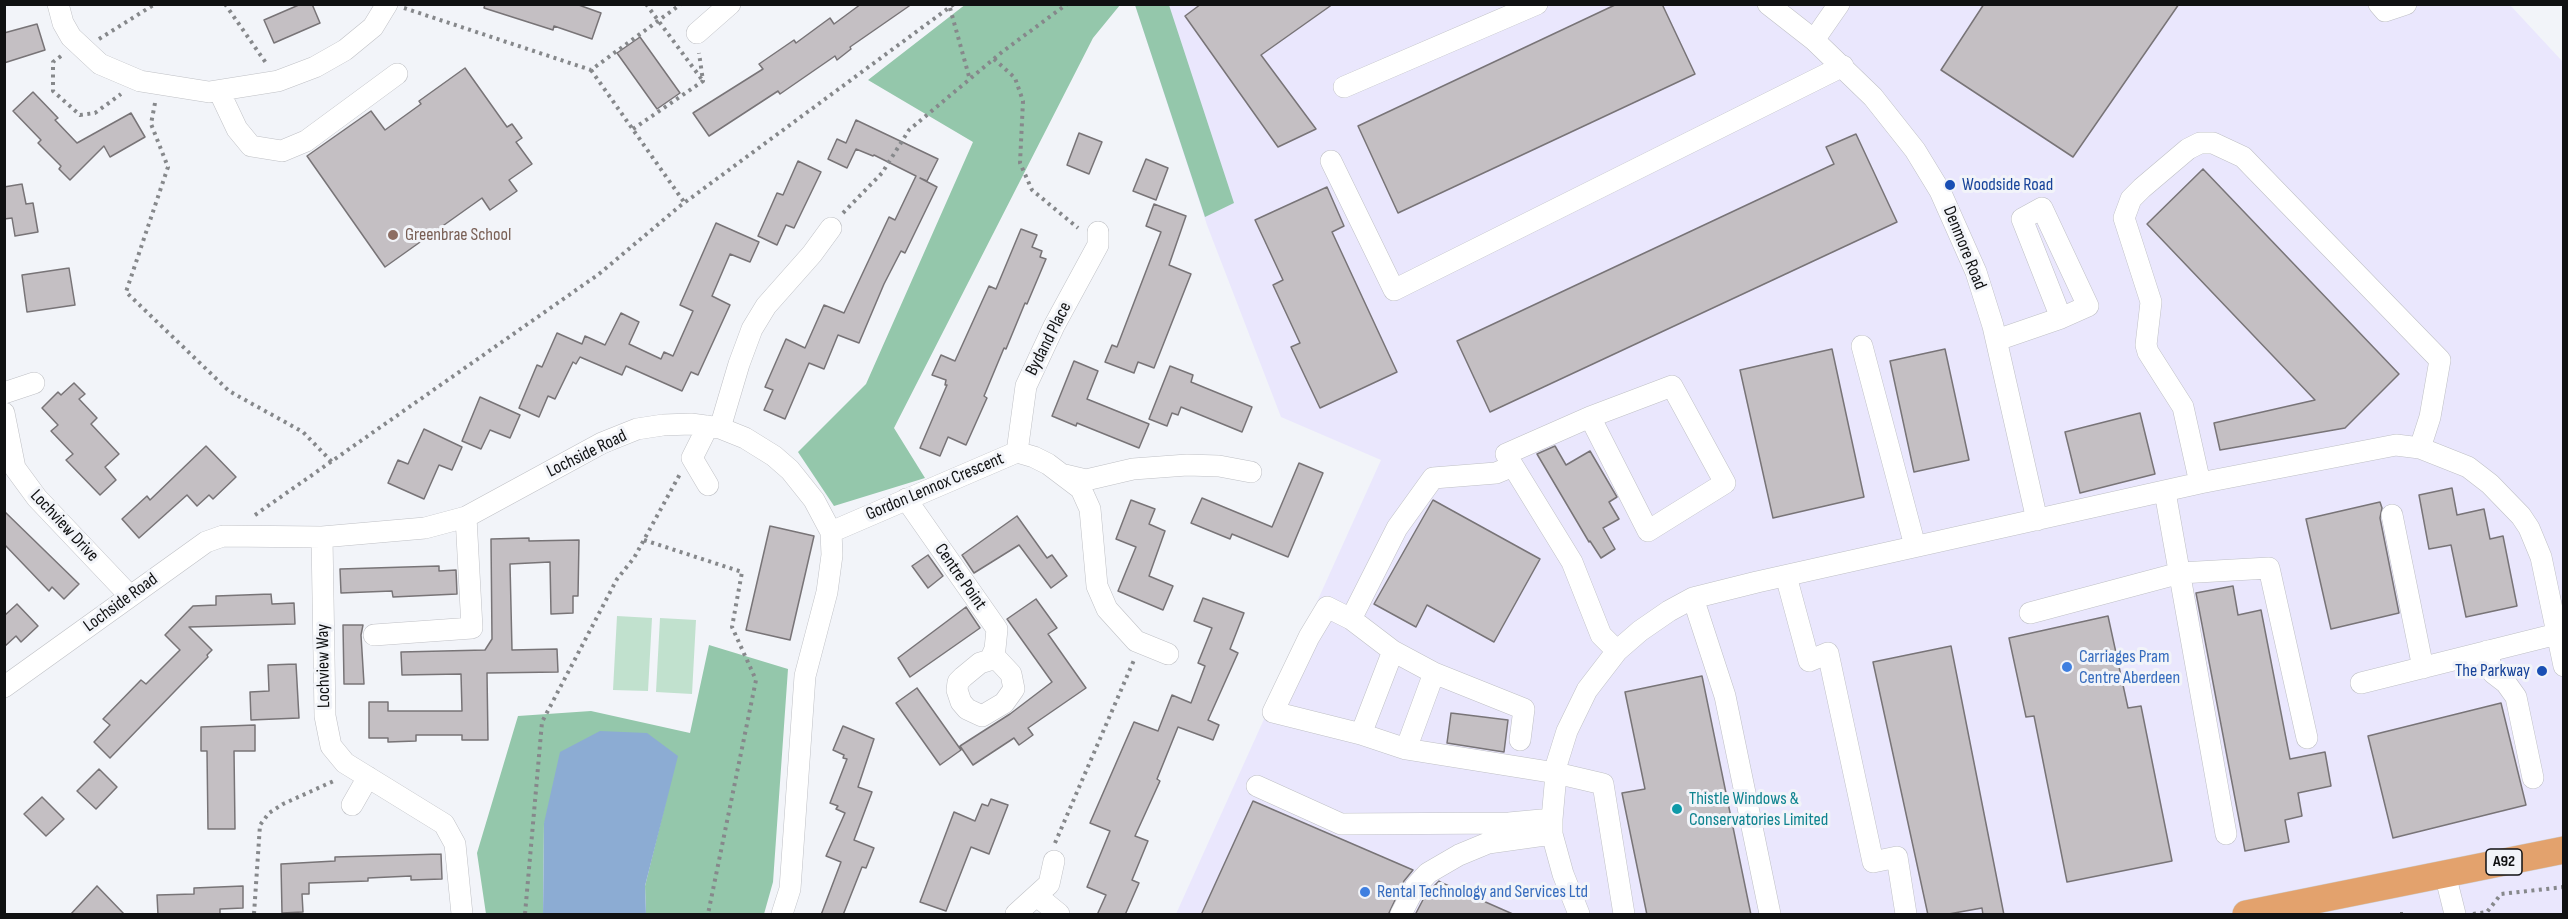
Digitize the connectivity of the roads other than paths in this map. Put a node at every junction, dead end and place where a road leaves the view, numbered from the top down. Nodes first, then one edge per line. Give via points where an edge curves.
1 (58, 4) edge
2 (387, 4) edge
3 (730, 4) edge
4 (1537, 4) edge
5 (1768, 4) edge
6 (1839, 4) edge
7 (2379, 4) edge
8 (2406, 4) edge
9 (697, 33) road end
10 (1814, 40) junction
11 (1843, 66) junction
12 (397, 74) dead end
13 (1344, 87) dead end
14 (219, 91) junction
15 (1330, 161) dead end
16 (831, 228) road end
17 (1098, 232) road end
18 (2061, 318) junction
19 (1997, 340) junction
20 (1862, 346) dead end
21 (34, 383) dead end
22 (4, 393) edge
23 (4, 413) edge
24 (1590, 417) junction
25 (714, 427) junction
26 (2420, 448) junction
27 (1017, 452) junction
28 (1513, 466) junction
29 (10, 471) edge
30 (1251, 472) dead end
31 (1064, 475) junction
32 (2200, 483) junction
33 (708, 485) dead end
34 (2165, 492) junction
35 (906, 499) junction
36 (2392, 515) dead end
37 (466, 517) junction
38 (2037, 520) junction
39 (831, 532) junction
40 (322, 537) junction
41 (1915, 546) junction
42 (2180, 573) junction
43 (1786, 576) junction
44 (130, 596) junction
45 (1693, 598) junction
46 (2030, 614) dead end
47 (1351, 619) junction
48 (2557, 634) junction
49 (374, 635) dead end
50 (1393, 651) junction
51 (1617, 651) junction
52 (2487, 651) junction
53 (1168, 654) dead end
54 (990, 660) dead end
55 (2563, 664) edge
56 (2423, 668) junction
57 (1434, 673) junction
58 (2361, 683) dead end
59 (4, 687) edge
60 (1361, 734) junction
61 (2307, 738) dead end
62 (1520, 740) dead end
63 (1406, 749) junction
64 (359, 772) junction
65 (1556, 773) junction
66 (2533, 778) dead end
67 (1257, 786) dead end
68 (352, 805) dead end
69 (1552, 826) junction
70 (2226, 834) dead end
71 (2564, 850) edge
72 (1053, 861) road end
73 (2445, 874) junction
74 (1037, 896) junction
75 (462, 915) edge
76 (782, 915) edge
77 (1016, 915) edge
78 (1059, 915) edge
79 (1401, 915) edge
80 (1579, 915) edge
81 (1623, 915) edge
82 (1770, 915) edge
83 (1906, 915) edge
84 (2246, 915) edge
85 (2455, 915) edge

1 - 14 street via 63,23 100,64 149,83
2 - 14 street via 373,27 345,50 315,66 278,81
3 - 9 street
4 - 13 street
5 - 10 street, Denmore Road
6 - 10 street
7 - 8 street via 2385,11
10 - 11 street, Denmore Road
11 - 15 street via 1394,290
11 - 19 street, Denmore Road via 1892,120 1940,191 1976,272
12 - 14 street via 306,141 282,152 251,146 237,129
16 - 25 street via 766,306 752,329
17 - 27 street, Bydand Place via 1098,245 1026,386
18 - 18 street via 2022,219 2042,208 2088,306
18 - 19 street
19 - 38 street, Denmore Road
20 - 41 street
21 - 22 street
23 - 29 street, Lochview Drive
24 - 24 street via 1672,386 1725,483 1648,531
24 - 28 street via 1506,454
25 - 33 street via 692,458
25 - 37 street, Lochside Road via 663,425 637,429 602,443
25 - 39 street, Lochside Road via 745,438 790,470 814,500
26 - 32 street via 2372,448
26 - 32 street via 2440,360 2243,158 2213,143 2200,143 2142,188 2131,199 2124,218 2151,302 2148,352 2183,407
26 - 48 street via 2468,467 2521,516 2541,557
27 - 31 street, Gordon Lennox Crescent
27 - 35 street, Gordon Lennox Crescent
28 - 47 street via 1496,473 1433,478 1397,528
28 - 51 street via 1572,562 1601,635
29 - 44 street, Lochview Drive
30 - 31 street via 1178,465 1133,469 1086,480
31 - 53 street, Gordon Lennox Crescent via 1081,489 1090,509 1097,586 1107,609 1136,641
32 - 34 street
34 - 38 street
34 - 42 street
35 - 39 street, Gordon Lennox Crescent
35 - 54 street, Centre Point via 997,629
36 - 56 street
37 - 40 street, Lochside Road via 425,528
37 - 49 street via 472,628
38 - 41 street
39 - 76 street, Lochside Road via 827,592 805,676 790,889
40 - 44 street, Lochside Road via 224,536 206,542
40 - 64 street, Lochview Way via 325,716 335,754
41 - 43 street
42 - 46 street
42 - 61 street via 2269,568
42 - 70 street
43 - 45 street
43 - 83 street via 1809,661 1828,653 1873,862 1897,857
44 - 59 street, Lochside Road
45 - 51 street via 1640,631
45 - 82 street via 1725,696
47 - 50 street
47 - 60 street via 1327,608 1273,712
48 - 52 street
48 - 55 street
50 - 57 street
50 - 60 street
51 - 65 street via 1587,690 1567,731
52 - 56 street
52 - 66 street via 2493,673 2516,697
56 - 58 street
57 - 62 street via 1524,710
57 - 63 street
60 - 63 street
63 - 65 street
64 - 68 street
64 - 75 street, Lochview Way via 444,824 455,844
65 - 69 street
65 - 81 street via 1603,784
67 - 69 street via 1341,824
69 - 79 street via 1488,843 1428,873 1415,887
69 - 80 street via 1563,874
71 - 73 main road, A92
72 - 74 street via 1049,884
73 - 84 main road, A92
73 - 85 street
74 - 77 street
74 - 78 street

